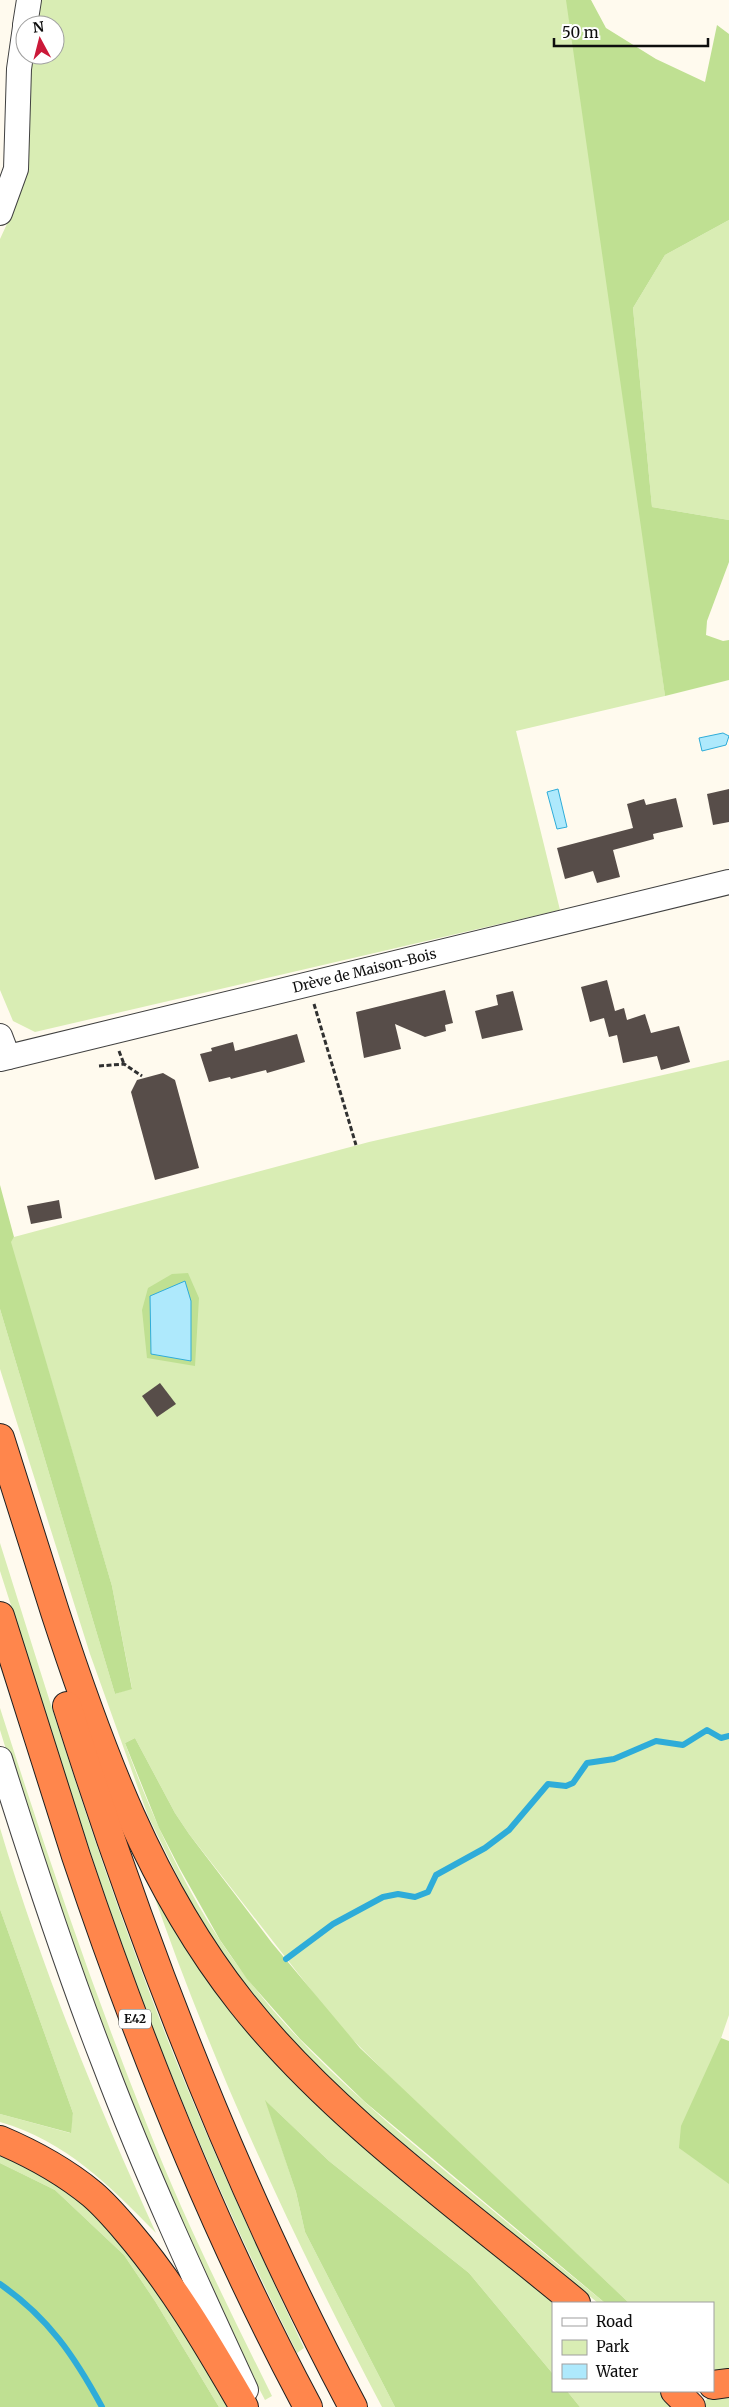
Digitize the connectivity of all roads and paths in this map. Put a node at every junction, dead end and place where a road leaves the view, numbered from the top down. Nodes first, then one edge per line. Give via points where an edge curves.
1 (29, 0) edge
2 (27, 15) edge
3 (20, 65) edge
4 (0, 213) edge
5 (729, 882) edge
6 (308, 985) junction
7 (3, 1050) edge
8 (99, 1066) dead end
9 (142, 1076) dead end
10 (356, 1144) dead end
11 (0, 1438) edge
12 (0, 1492) edge
13 (0, 1616) edge
14 (0, 1758) edge
15 (0, 2140) edge
16 (575, 2302) edge
17 (729, 2383) edge
18 (714, 2384) edge
19 (676, 2392) edge
20 (244, 2407) edge
21 (254, 2407) edge
22 (308, 2407) edge
23 (353, 2407) edge
24 (691, 2407) edge

1 - 2 street
3 - 4 street via 16,169
5 - 6 street, Drève de Maison-Bois
6 - 7 street, Drève de Maison-Bois
6 - 10 path
8 - 9 path via 124,1064
11 - 16 highway via 86,1708 114,1780 149,1855 193,1937 241,2002 318,2085 374,2137
12 - 23 highway, E42 via 111,1842 175,2017 238,2174 317,2340
13 - 22 highway, E42 via 77,1857 139,2030 203,2188 281,2357
14 - 21 street via 66,1964 104,2064 189,2267
15 - 20 highway via 25,2150 73,2179 115,2217 166,2280
17 - 18 highway
19 - 24 highway

